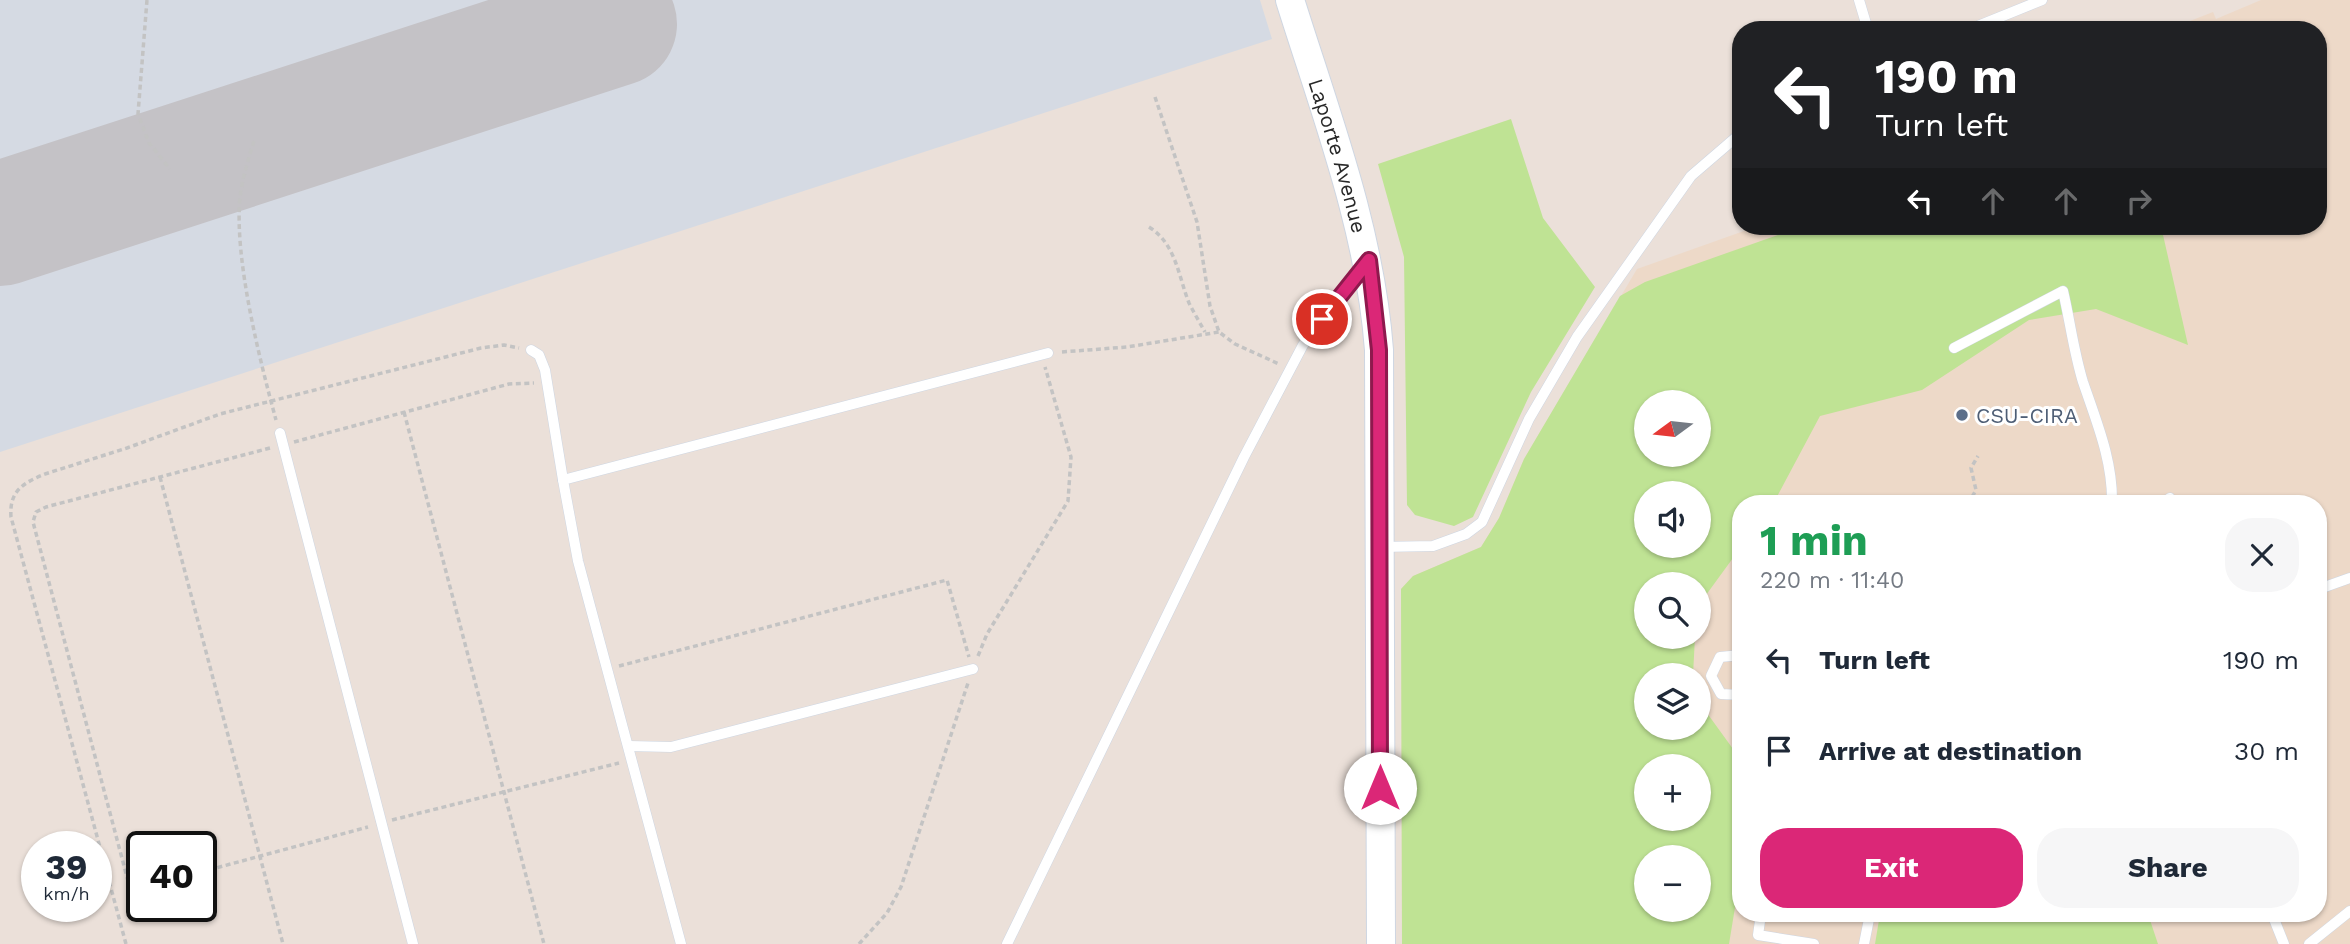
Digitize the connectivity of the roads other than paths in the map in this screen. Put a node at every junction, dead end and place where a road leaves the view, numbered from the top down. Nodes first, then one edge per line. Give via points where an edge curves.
1 (1290, 0) edge
2 (1859, 0) edge
3 (2042, 0) edge
4 (1865, 21) edge
5 (1990, 21) edge
6 (1732, 141) edge
7 (1369, 260) junction
8 (1954, 348) dead end
9 (531, 351) road end
10 (1045, 354) road end
11 (280, 433) road end
12 (563, 480) junction
13 (2112, 495) edge
14 (1380, 547) junction
15 (2350, 578) edge
16 (2327, 586) edge
17 (1732, 656) edge
18 (973, 669) road end
19 (1732, 695) edge
20 (629, 746) junction
21 (2350, 911) edge
22 (1760, 922) edge
23 (1868, 922) edge
24 (2275, 922) edge
25 (413, 944) edge
26 (681, 944) edge
27 (1007, 944) edge
28 (1381, 944) edge
29 (1814, 944) edge
30 (1864, 944) edge
31 (2284, 944) edge
32 (2309, 944) edge

1 - 7 street, Laporte Avenue
2 - 4 lane
3 - 5 lane
6 - 14 lane via 1691,176 1577,337 1529,419 1482,522 1441,544
7 - 14 street, Laporte Avenue via 1379,350
7 - 27 lane via 1334,302 1290,369
8 - 13 lane via 2063,291 2082,380 2101,430
9 - 12 lane via 539,355 547,384
10 - 12 lane
11 - 25 lane
12 - 20 lane via 578,561
14 - 28 street, Laporte Avenue
15 - 16 lane
17 - 19 lane via 1720,657 1711,676 1721,694
18 - 20 lane via 671,747
20 - 26 lane
21 - 32 lane
22 - 29 lane via 1758,935
23 - 30 lane
24 - 31 lane

